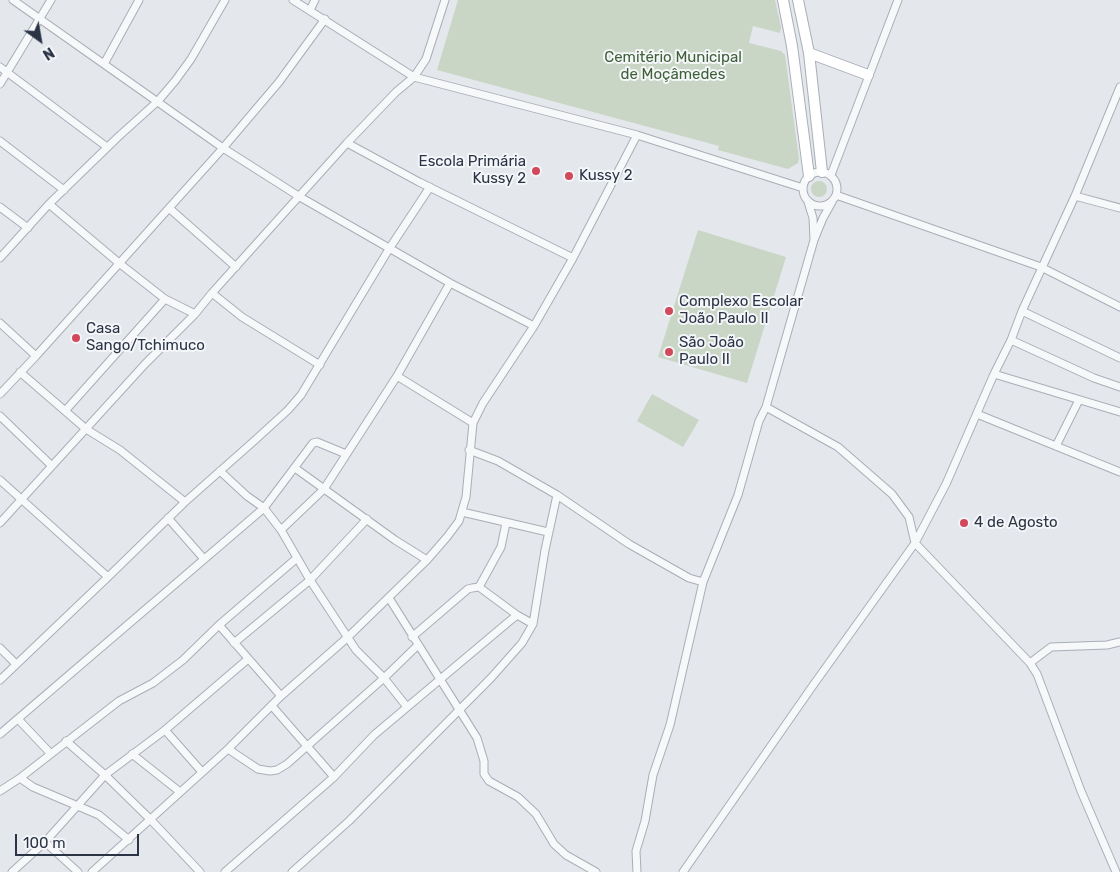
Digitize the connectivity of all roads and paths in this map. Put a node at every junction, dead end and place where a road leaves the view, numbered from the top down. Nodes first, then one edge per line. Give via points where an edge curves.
1 (13, 0) edge
2 (51, 0) edge
3 (138, 0) edge
4 (225, 0) edge
5 (293, 0) edge
6 (315, 0) edge
7 (445, 0) edge
8 (783, 0) edge
9 (798, 0) edge
10 (898, 0) edge
11 (310, 10) junction
12 (40, 19) junction
13 (325, 19) junction
14 (809, 52) junction
15 (104, 64) junction
16 (0, 67) edge
17 (7, 72) junction
18 (868, 75) junction
19 (414, 77) junction
20 (0, 84) edge
21 (1120, 87) edge
22 (158, 101) junction
23 (638, 135) junction
24 (0, 141) edge
25 (347, 142) junction
26 (107, 147) junction
27 (223, 148) junction
28 (826, 174) junction
29 (809, 176) junction
30 (430, 187) junction
31 (803, 188) junction
32 (64, 190) junction
33 (1075, 196) junction
34 (300, 197) junction
35 (835, 197) junction
36 (808, 201) junction
37 (49, 204) junction
38 (0, 207) edge
39 (169, 208) junction
40 (1120, 208) edge
41 (28, 228) junction
42 (814, 240) junction
43 (389, 249) junction
44 (0, 258) edge
45 (573, 258) junction
46 (119, 263) junction
47 (236, 266) junction
48 (1041, 267) junction
49 (450, 283) junction
50 (212, 293) junction
51 (165, 299) junction
52 (1120, 307) edge
53 (1022, 311) junction
54 (195, 314) junction
55 (0, 323) edge
56 (534, 326) junction
57 (1011, 340) junction
58 (36, 356) junction
59 (1120, 358) edge
60 (320, 364) junction
61 (20, 372) junction
62 (994, 374) junction
63 (397, 376) junction
64 (1120, 387) edge
65 (0, 394) edge
66 (1079, 400) junction
67 (766, 407) junction
68 (65, 411) junction
69 (1120, 412) edge
70 (977, 414) junction
71 (0, 416) edge
72 (473, 423) junction
73 (86, 429) junction
74 (1056, 446) junction
75 (469, 450) junction
76 (346, 454) junction
77 (52, 466) junction
78 (295, 468) junction
79 (220, 471) junction
80 (1120, 472) edge
81 (0, 480) edge
82 (324, 489) junction
83 (558, 495) junction
84 (21, 500) junction
85 (185, 502) junction
86 (264, 508) junction
87 (462, 512) junction
88 (168, 518) junction
89 (367, 519) junction
90 (0, 523) edge
91 (506, 523) junction
92 (281, 530) junction
93 (548, 532) junction
94 (915, 543) junction
95 (297, 558) junction
96 (204, 559) junction
97 (427, 560) junction
98 (108, 578) junction
99 (310, 580) junction
100 (703, 582) junction
101 (479, 587) junction
102 (389, 598) junction
103 (517, 616) junction
104 (533, 624) junction
105 (219, 625) junction
106 (348, 637) junction
107 (412, 637) junction
108 (1120, 642) edge
109 (234, 643) junction
110 (417, 646) junction
111 (0, 648) edge
112 (248, 659) junction
113 (1030, 663) junction
114 (16, 664) junction
115 (384, 678) junction
116 (440, 679) junction
117 (0, 680) edge
118 (281, 696) junction
119 (272, 706) junction
120 (407, 707) junction
121 (459, 711) junction
122 (18, 719) junction
123 (165, 730) junction
124 (0, 734) edge
125 (66, 741) junction
126 (306, 746) junction
127 (228, 749) junction
128 (51, 754) junction
129 (132, 754) junction
130 (202, 772) junction
131 (105, 775) junction
132 (334, 777) junction
133 (20, 778) junction
134 (0, 791) edge
135 (180, 792) junction
136 (78, 805) junction
137 (150, 819) junction
138 (129, 840) junction
139 (45, 842) junction
140 (12, 872) edge
141 (78, 872) edge
142 (92, 872) edge
143 (200, 872) edge
144 (224, 872) edge
145 (292, 872) edge
146 (596, 872) edge
147 (637, 872) edge
148 (684, 872) edge
149 (1116, 872) edge

1 - 12 street
2 - 12 street
3 - 15 street
4 - 22 street via 186,66
5 - 11 street
6 - 11 street
7 - 19 street via 426,59
8 - 29 street
9 - 14 street
10 - 18 street
11 - 13 street
12 - 15 street
12 - 17 street
13 - 19 street
13 - 27 street via 279,82
14 - 18 street
14 - 28 street
15 - 22 street
16 - 17 street
17 - 20 street
17 - 26 street
18 - 28 street
19 - 23 street
19 - 25 street
21 - 33 street
22 - 26 street
22 - 27 street
23 - 31 street
23 - 45 street
24 - 32 street
25 - 30 street
25 - 34 street
26 - 32 street
27 - 34 street
27 - 39 street
28 - 29 street via 813,173
28 - 35 street via 836,184
29 - 31 street
30 - 43 street
30 - 45 street
31 - 36 street
32 - 37 street
33 - 40 street
33 - 48 street
34 - 43 street
34 - 47 street
35 - 36 street via 824,206
35 - 42 street
35 - 48 street
36 - 42 street
37 - 41 street
37 - 46 street
38 - 41 street
39 - 46 street
39 - 47 street
41 - 44 street
42 - 67 street
43 - 49 street
43 - 60 street
45 - 56 street
46 - 51 street
46 - 58 street
47 - 50 street
48 - 52 street
48 - 53 street
49 - 56 street
49 - 63 street
50 - 54 street
50 - 60 street via 242,316
51 - 54 street
51 - 68 street
53 - 57 street
53 - 59 street
54 - 73 street
55 - 58 street
56 - 72 street
57 - 62 street
57 - 64 street
58 - 61 street
60 - 79 street via 288,410
61 - 65 street
61 - 68 street
62 - 66 street
62 - 70 street
63 - 72 street
63 - 76 street
66 - 69 street
66 - 74 street
67 - 94 street via 838,446 865,469 892,494 910,517
67 - 100 street via 738,495
68 - 73 street
70 - 74 street
70 - 94 street
71 - 77 street
72 - 75 street
73 - 77 street
73 - 85 street via 120,450
74 - 80 street
75 - 83 street via 498,461
75 - 87 street
76 - 78 street via 316,442
76 - 82 street
77 - 84 street
78 - 82 street
78 - 86 street
79 - 85 street
79 - 86 street
81 - 84 street
82 - 89 street
82 - 92 street
83 - 93 street
83 - 100 street via 629,544 689,578
84 - 90 street
84 - 98 street
85 - 88 street
86 - 92 street
86 - 96 street
87 - 91 street
87 - 97 street via 459,521
88 - 96 street
88 - 98 street
89 - 97 street
89 - 99 street
91 - 93 street
91 - 101 street via 501,547
92 - 95 street
93 - 104 street
94 - 113 street
94 - 148 street
95 - 99 street
95 - 105 street
96 - 122 street
97 - 102 street
98 - 114 street
99 - 106 street
99 - 109 street
100 - 147 street via 670,725 653,775 636,851
101 - 103 street
101 - 107 street via 468,589
102 - 106 street
102 - 107 street
103 - 104 street
103 - 116 street
104 - 121 street via 510,659
105 - 109 street
105 - 125 street via 167,673 119,701
106 - 115 street via 356,650
106 - 118 street
107 - 110 street
108 - 113 street via 1051,646
109 - 112 street
110 - 115 street
110 - 116 street
111 - 114 street
112 - 118 street
112 - 123 street
113 - 149 street
114 - 117 street
115 - 120 street
115 - 126 street
116 - 120 street
116 - 121 street
118 - 119 street
119 - 126 street
119 - 127 street
120 - 132 street via 374,735
121 - 145 street via 349,821
121 - 146 street via 477,738 484,774 489,781 518,797 536,814 554,844
122 - 124 street
122 - 128 street
123 - 129 street
123 - 130 street
125 - 128 street
125 - 131 street
126 - 127 street via 287,764 270,771 258,769
126 - 132 street
127 - 130 street
128 - 133 street
129 - 131 street
129 - 135 street
130 - 135 street
131 - 136 street
131 - 137 street
132 - 144 street
133 - 134 street
133 - 136 street via 33,787
135 - 137 street
136 - 138 street via 99,815
136 - 139 street
137 - 138 street
137 - 143 street
138 - 142 street
139 - 140 street
139 - 141 street

